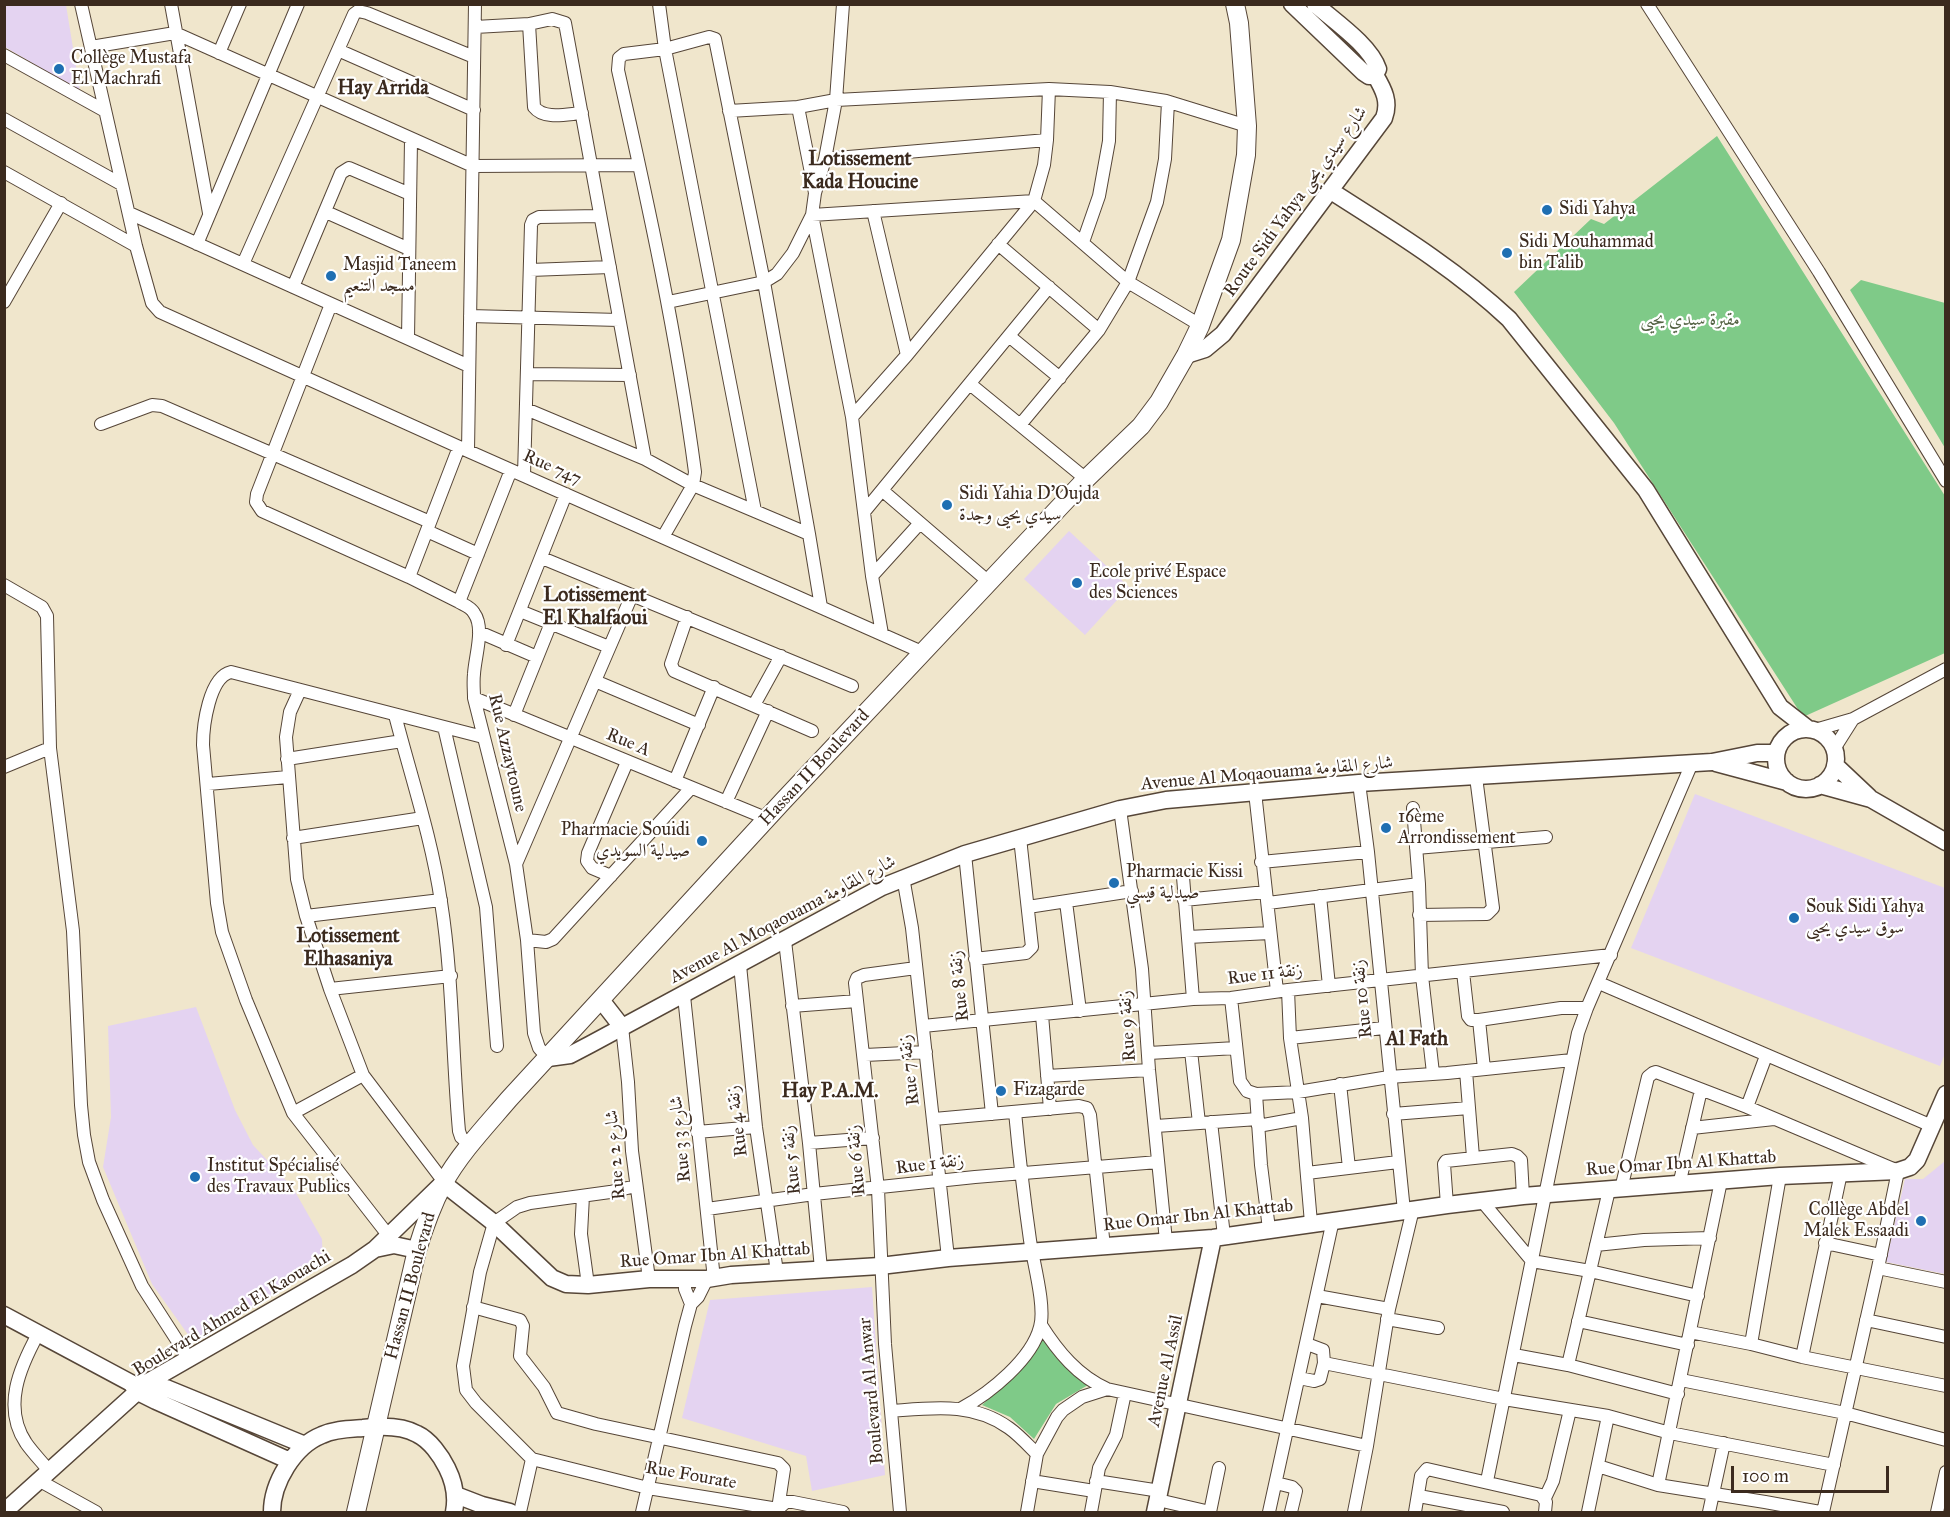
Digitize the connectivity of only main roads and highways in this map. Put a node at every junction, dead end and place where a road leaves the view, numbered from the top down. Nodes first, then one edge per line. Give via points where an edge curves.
1 (1235, 4) edge
2 (1240, 4) edge
3 (1239, 23) junction
4 (356, 1512) edge

1 - 3 main road, Hassan II Boulevard
2 - 3 main road, Hassan II Boulevard
3 - 4 main road, Hassan II Boulevard via 1246,155 1231,240 1200,325 1160,402 768,819 470,1145 444,1183 424,1227

